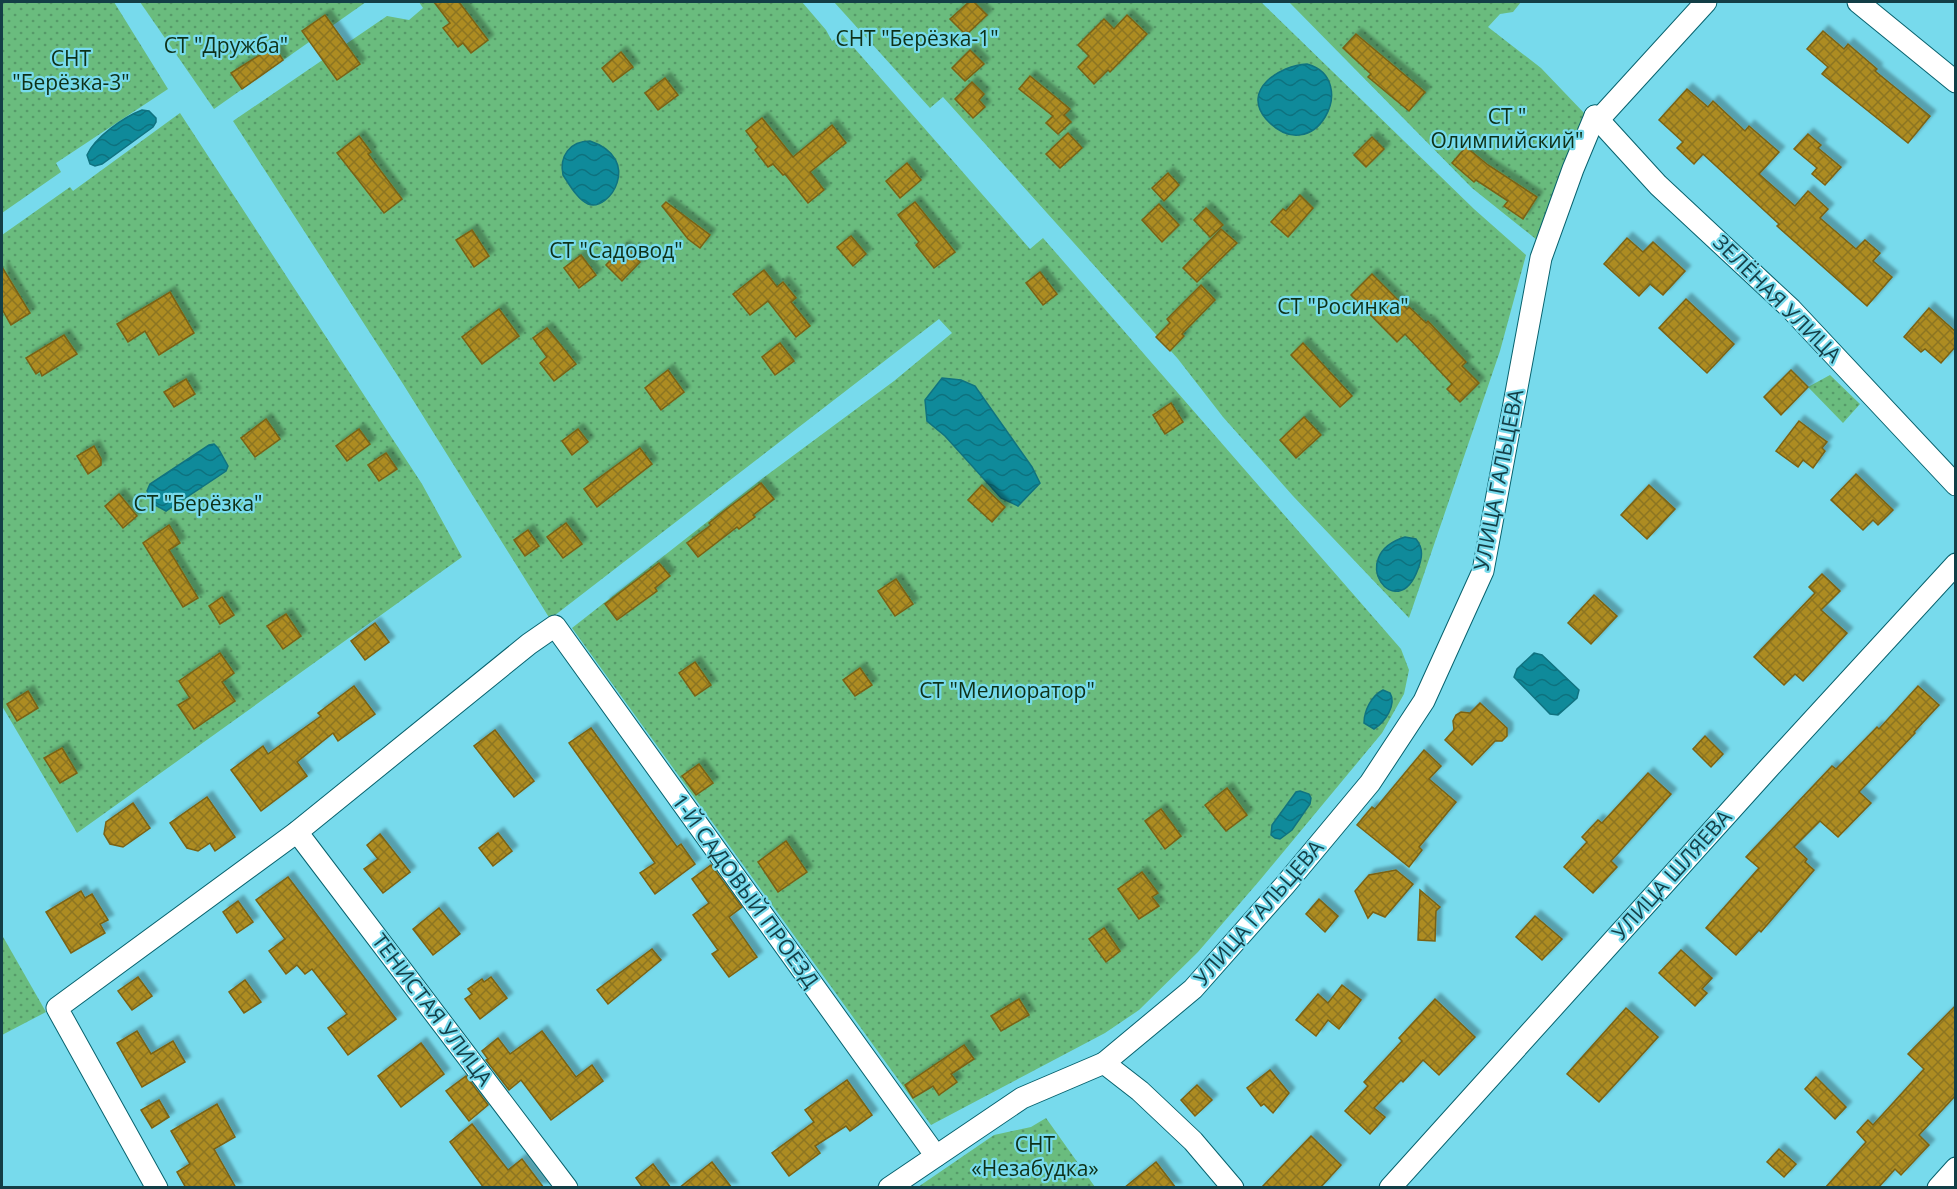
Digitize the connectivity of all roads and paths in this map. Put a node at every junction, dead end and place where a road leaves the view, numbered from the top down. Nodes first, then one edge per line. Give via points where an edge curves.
1 (1706, 2) edge
2 (1858, 2) edge
3 (1956, 82) edge
4 (1595, 116) junction
5 (1956, 485) edge
6 (1956, 564) edge
7 (297, 832) junction
8 (1104, 1063) junction
9 (936, 1156) junction
10 (1956, 1168) edge
11 (157, 1188) edge
12 (567, 1188) edge
13 (889, 1188) edge
14 (1233, 1188) edge
15 (1390, 1188) edge
16 (1938, 1188) edge

1 - 4 street, УЛИЦА ГАЛЬЦЕВА via 1600,117
2 - 3 street
4 - 5 street, ЗЕЛЁНАЯ УЛИЦА via 1658,185 1791,309
4 - 8 street, УЛИЦА ГАЛЬЦЕВА via 1541,258 1483,571 1424,701 1370,783 1278,894 1193,989
6 - 15 street, УЛИЦА ШЛЯЕВА
7 - 9 street, 1-Й САДОВЫЙ ПРОЕЗД via 555,626
7 - 11 street via 57,1008
7 - 12 street, ТЕНИСТАЯ УЛИЦА
8 - 9 street, УЛИЦА ГАЛЬЦЕВА via 1022,1098
8 - 14 street via 1193,1140
9 - 13 street, УЛИЦА ГАЛЬЦЕВА
10 - 16 street

